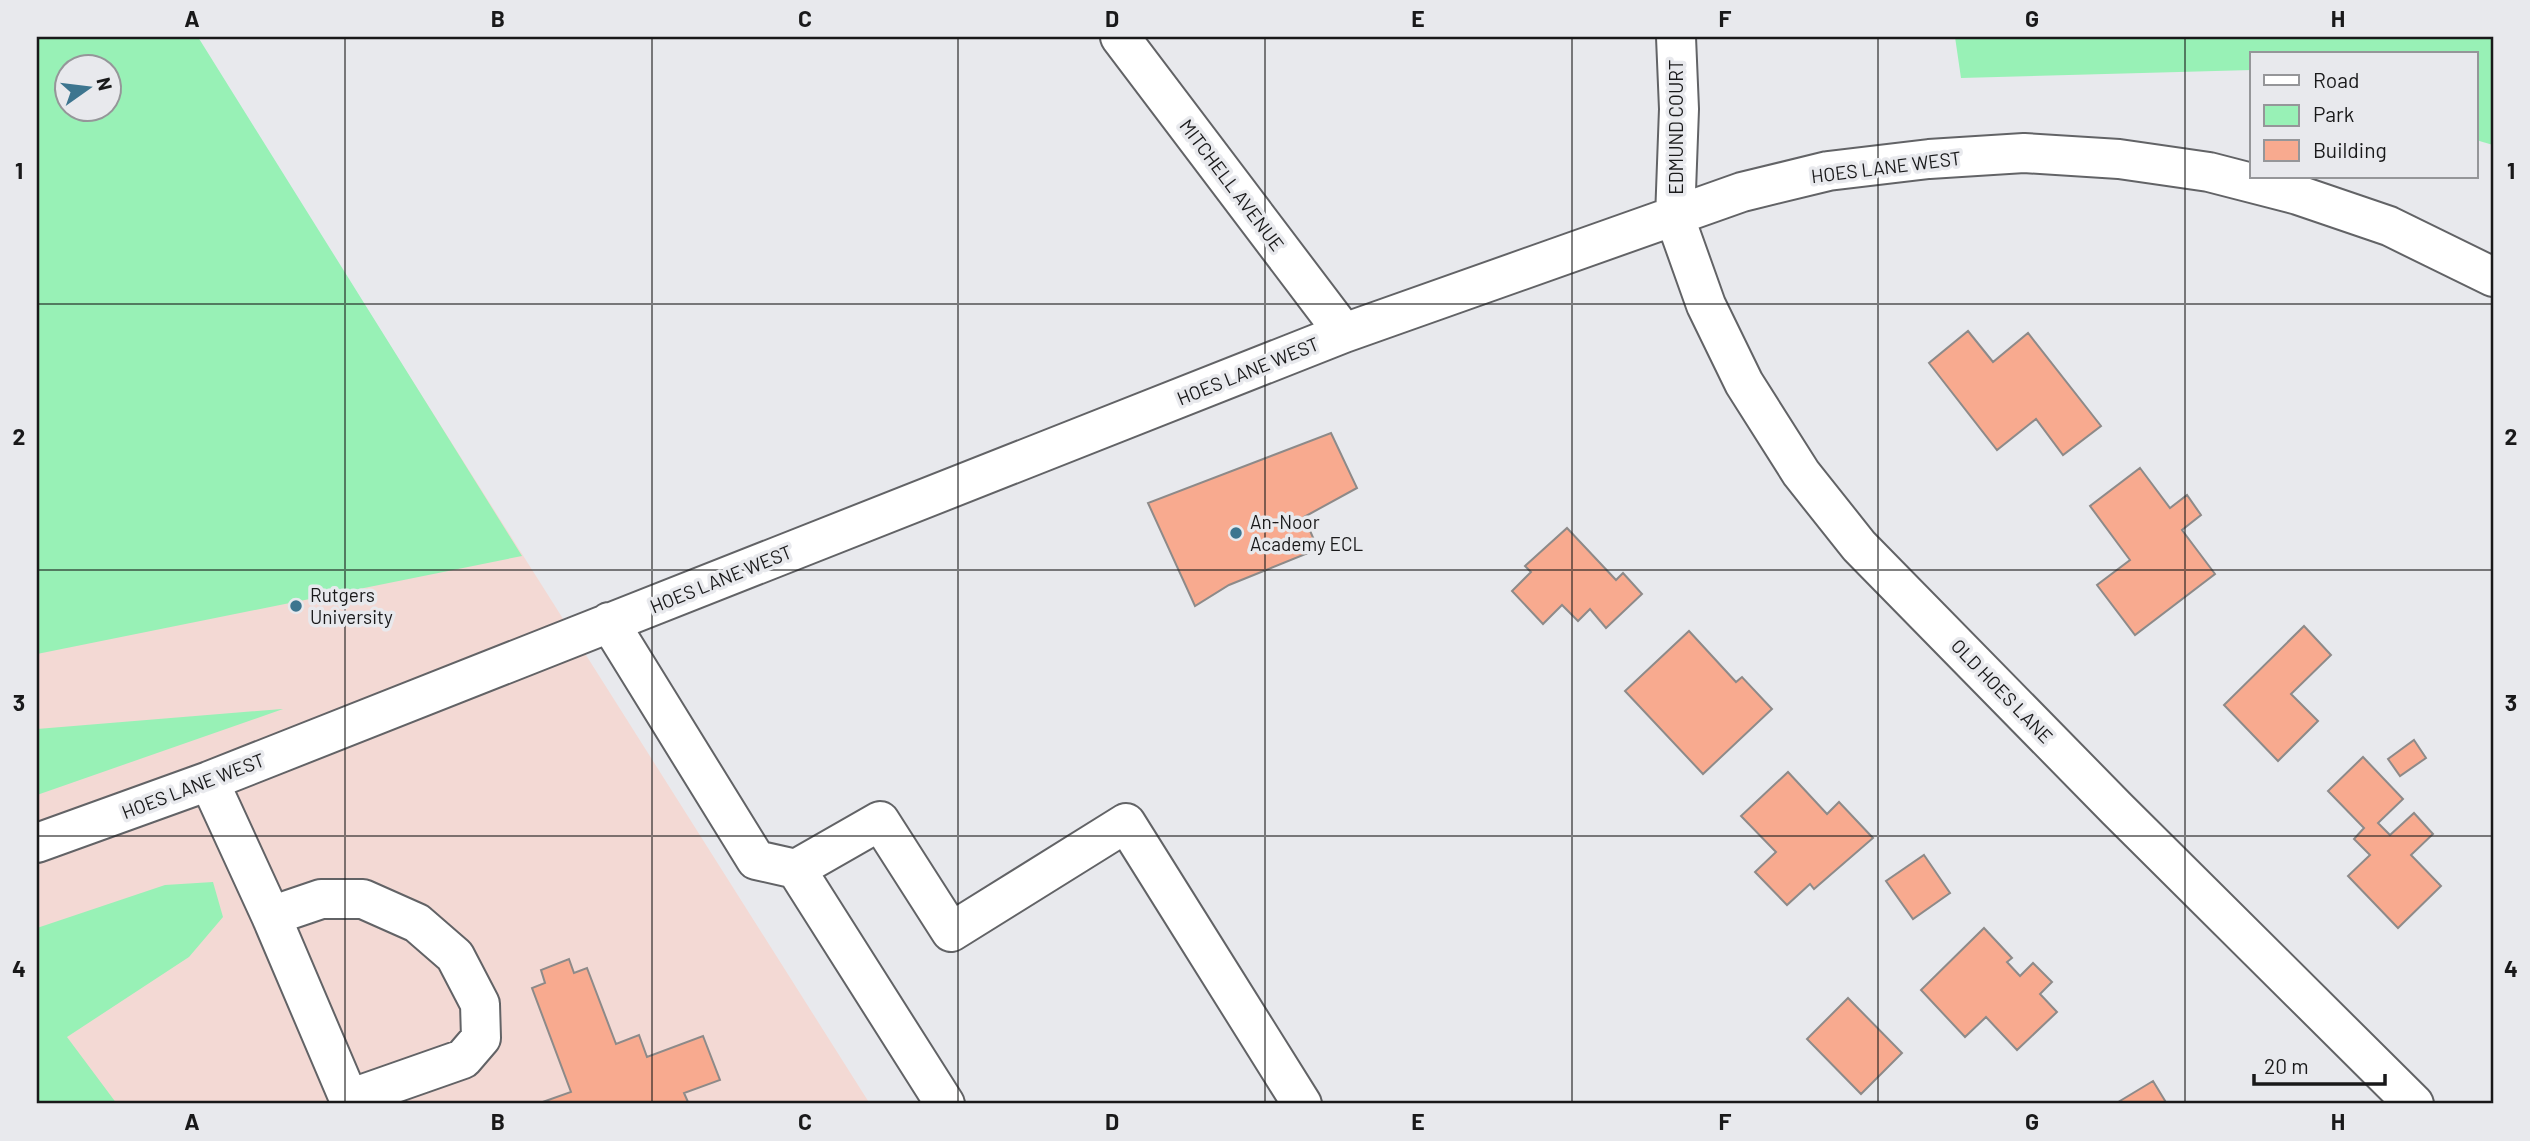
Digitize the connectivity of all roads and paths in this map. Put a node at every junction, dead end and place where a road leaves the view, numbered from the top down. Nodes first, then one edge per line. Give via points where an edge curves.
1 (1120, 37) edge
2 (1676, 37) edge
3 (1675, 218) junction
4 (2493, 277) edge
5 (1344, 333) junction
6 (609, 622) junction
7 (209, 781) junction
8 (37, 843) edge
9 (796, 869) junction
10 (271, 916) junction
11 (945, 1104) edge
12 (1302, 1104) edge
13 (2414, 1104) edge

1 - 5 street, MITCHELL AVENUE
2 - 3 street, EDMUND COURT
3 - 4 street, HOES LANE WEST via 1742,192 1828,171 2024,153 2119,159 2209,173 2298,195 2389,226
3 - 5 street, HOES LANE WEST
3 - 13 street, OLD HOES LANE via 1706,305 1744,383 1801,473 1859,546
5 - 6 street, HOES LANE WEST
6 - 7 street, HOES LANE WEST
6 - 9 street via 756,860
7 - 8 street, HOES LANE WEST
7 - 10 street
9 - 11 street
9 - 12 street via 880,821 951,932 1126,823
10 - 10 street via 349,1099 463,1059 481,1038 480,1004 455,956 416,923 363,899 321,899

